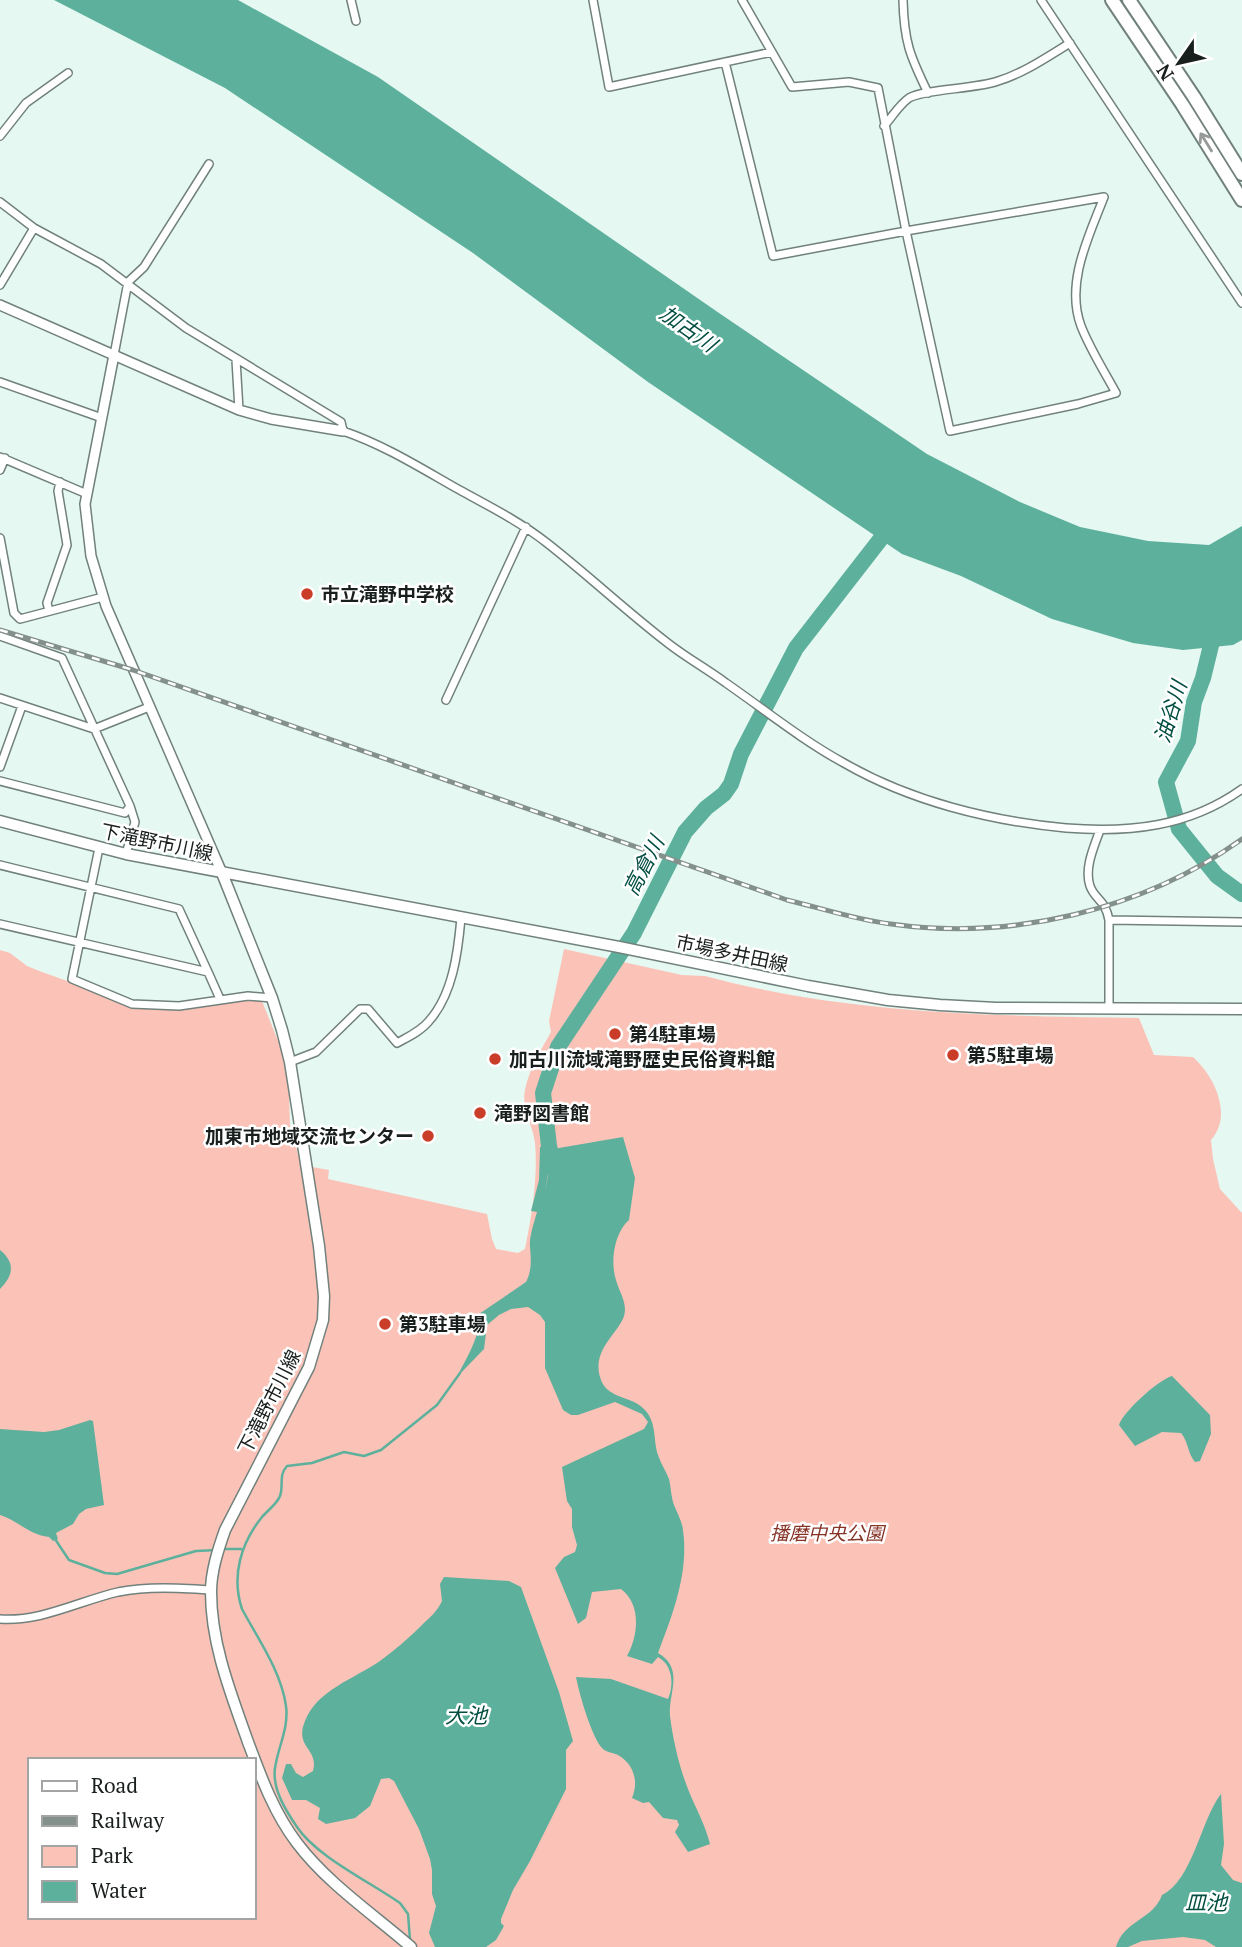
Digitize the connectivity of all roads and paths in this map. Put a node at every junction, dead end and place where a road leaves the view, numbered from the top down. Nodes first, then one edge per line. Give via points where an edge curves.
1 (351, 0) edge
2 (593, 0) edge
3 (742, 0) edge
4 (903, 0) edge
5 (1041, 0) edge
6 (1112, 0) edge
7 (1129, 0) edge
8 (356, 21) dead end
9 (1070, 43) junction
10 (772, 52) junction
11 (725, 62) junction
12 (68, 73) dead end
13 (928, 93) junction
14 (884, 127) junction
15 (0, 136) edge
16 (209, 164) dead end
17 (1242, 174) edge
18 (1242, 200) edge
19 (0, 202) edge
20 (34, 228) junction
21 (906, 231) junction
22 (128, 282) junction
23 (0, 285) edge
24 (1242, 303) edge
25 (0, 305) edge
26 (114, 355) junction
27 (236, 360) junction
28 (0, 382) edge
29 (239, 410) junction
30 (102, 418) junction
31 (343, 431) junction
32 (2, 457) edge
33 (0, 470) edge
34 (60, 482) junction
35 (87, 494) junction
36 (526, 527) junction
37 (0, 538) edge
38 (3, 565) edge
39 (103, 597) junction
40 (49, 611) junction
41 (0, 636) edge
42 (0, 698) edge
43 (446, 701) dead end
44 (22, 706) junction
45 (149, 707) junction
46 (94, 729) junction
47 (1, 757) edge
48 (0, 767) edge
49 (0, 781) edge
50 (1242, 789) edge
51 (130, 806) junction
52 (0, 821) edge
53 (1100, 830) junction
54 (99, 848) junction
55 (126, 854) junction
56 (0, 865) edge
57 (222, 873) junction
58 (92, 887) junction
59 (461, 918) junction
60 (1109, 920) junction
61 (1242, 922) edge
62 (0, 924) edge
63 (81, 943) junction
64 (208, 972) junction
65 (272, 998) junction
66 (220, 999) junction
67 (1109, 1009) junction
68 (1242, 1009) edge
69 (290, 1062) junction
70 (211, 1590) junction
71 (0, 1619) edge
72 (255, 1758) edge
73 (256, 1762) edge
74 (411, 1947) edge

1 - 8 street
2 - 11 street via 608,88
3 - 10 street
4 - 13 street via 908,51
5 - 9 street
18 -> 6 highway
7 - 17 highway
9 - 13 street via 998,82
9 - 24 street
10 - 11 street
10 - 14 street via 792,87 849,82 878,88
11 - 21 street via 773,256
12 - 15 street via 26,103
13 - 14 street via 908,99
14 - 21 street
16 - 22 street via 144,267
19 - 20 street
20 - 22 street
20 - 23 street
21 - 21 street via 1104,197 1080,264 1076,306 1080,324 1116,393 950,431
22 - 26 street
22 - 27 street
25 - 26 street
26 - 29 street
26 - 30 street
27 - 29 street
27 - 31 street via 341,422
28 - 30 street
29 - 31 street
30 - 35 street
31 - 36 street via 376,443
32 - 33 street
32 - 34 street
34 - 35 street
34 - 40 street via 67,545 47,603
35 - 39 street via 87,537
36 - 43 street
36 - 53 street via 669,644 843,763 943,804 1045,826
37 - 38 street
38 - 40 street via 14,613 20,619
39 - 40 street
39 - 45 street
41 - 46 street via 62,658
42 - 44 street
44 - 46 street
44 - 47 street
45 - 46 street
45 - 57 street
46 - 51 street
47 - 48 street
49 - 51 street via 125,813
50 - 53 street via 1223,803 1185,819 1138,829
51 - 55 street via 135,822
52 - 54 main road, 下滝野市川線
53 - 60 street via 1088,867 1090,886 1106,906
54 - 55 main road, 下滝野市川線
54 - 58 street
55 - 57 main road, 下滝野市川線
56 - 58 street
57 - 59 main road, 市場多井田線
57 - 65 main road, 下滝野市川線
58 - 63 street
58 - 64 street via 179,909
59 - 67 main road, 市場多井田線 via 888,1000
59 - 69 street via 451,977 429,1021 397,1043 368,1009 360,1009 316,1052
60 - 61 street
60 - 67 street
62 - 63 street
63 - 64 street
63 - 66 street via 72,979 132,1004 179,1006
64 - 66 street
65 - 66 street
65 - 69 main road, 下滝野市川線
67 - 68 main road, 市場多井田線
69 - 70 main road, 下滝野市川線 via 319,1246 323,1320 309,1367 225,1530
70 - 71 street via 149,1587 43,1615
70 - 72 main road, 下滝野市川線 via 213,1628 223,1671
73 - 74 main road, 下滝野市川線 via 278,1814 296,1842

